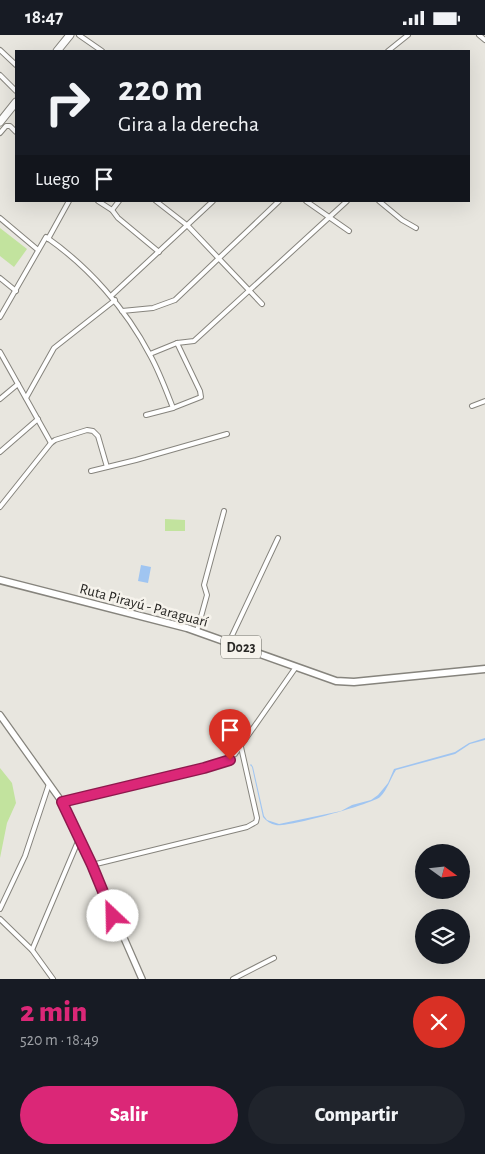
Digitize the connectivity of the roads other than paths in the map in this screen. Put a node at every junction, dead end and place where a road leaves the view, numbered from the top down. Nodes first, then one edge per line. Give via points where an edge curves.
1 (70, 35) edge
2 (80, 35) edge
3 (408, 35) edge
4 (479, 35) edge
5 (485, 40) edge
6 (0, 50) edge
7 (58, 50) edge
8 (101, 50) edge
9 (389, 50) edge
10 (15, 64) edge
11 (0, 75) edge
12 (15, 90) edge
13 (15, 103) edge
14 (0, 122) edge
15 (15, 131) edge
16 (0, 133) edge
17 (68, 202) edge
18 (100, 202) edge
19 (119, 202) edge
20 (157, 202) edge
21 (212, 202) edge
22 (278, 202) edge
23 (307, 202) edge
24 (346, 202) edge
25 (380, 202) edge
26 (112, 210) junction
27 (329, 217) junction
28 (0, 218) edge
29 (188, 226) junction
30 (416, 228) dead end
31 (349, 231) dead end
32 (48, 239) junction
33 (38, 250) junction
34 (159, 252) junction
35 (218, 259) junction
36 (0, 278) edge
37 (16, 291) junction
38 (248, 291) junction
39 (111, 296) junction
40 (115, 300) junction
41 (262, 304) dead end
42 (122, 311) junction
43 (0, 317) edge
44 (178, 343) junction
45 (0, 352) edge
46 (150, 354) junction
47 (18, 384) junction
48 (26, 398) junction
49 (0, 399) edge
50 (485, 401) edge
51 (472, 406) dead end
52 (174, 408) junction
53 (146, 415) dead end
54 (38, 419) junction
55 (226, 434) dead end
56 (51, 443) junction
57 (0, 452) edge
58 (107, 467) junction
59 (91, 471) dead end
60 (0, 507) edge
61 (224, 511) dead end
62 (278, 538) dead end
63 (0, 580) edge
64 (197, 631) junction
65 (230, 642) junction
66 (296, 667) junction
67 (485, 669) edge
68 (0, 715) edge
69 (241, 747) junction
70 (49, 784) junction
71 (62, 802) junction
72 (79, 839) junction
73 (92, 865) junction
74 (0, 909) edge
75 (0, 919) edge
76 (32, 950) junction
77 (274, 958) dead end
78 (53, 979) edge
79 (142, 979) edge
80 (233, 979) edge

1 - 7 highway
2 - 8 street
3 - 9 street
4 - 5 street
6 - 10 street
11 - 12 street
13 - 14 highway
15 - 16 street via 6,126
17 - 32 street
18 - 26 street
19 - 26 street
20 - 29 street
21 - 29 street
22 - 35 street
23 - 27 street
24 - 27 street
25 - 30 street
26 - 34 street
27 - 31 street
27 - 38 street
28 - 33 street
29 - 34 street
29 - 35 street
32 - 33 street via 46,237
32 - 39 street via 63,248
33 - 37 street
34 - 39 street
35 - 38 street
35 - 42 street via 175,300 153,308
36 - 37 street
37 - 43 street
38 - 41 street
38 - 44 street via 194,341
39 - 40 street
40 - 42 street
40 - 48 street via 54,349
42 - 46 street
44 - 46 street
44 - 52 street via 201,397
45 - 47 street
46 - 52 street
47 - 48 street
47 - 49 street
48 - 54 street
50 - 51 street
52 - 53 street
54 - 56 street
54 - 57 street
55 - 58 street
56 - 58 street via 87,430 93,431 98,435
56 - 60 street
58 - 59 street
61 - 64 street via 204,585 208,595
62 - 65 street
63 - 64 main road, Ruta Pirayú - Paraguarí / D023
64 - 65 main road, Ruta Pirayú - Paraguarí / D023
65 - 66 main road, Ruta Pirayú - Paraguarí / D023
66 - 67 main road, Ruta Pirayú - Paraguarí / D023 via 336,681
66 - 69 street
68 - 70 main road
69 - 71 street via 230,760 222,763
69 - 73 street via 256,822 247,827
70 - 71 main road
70 - 74 street via 25,856
71 - 72 main road
72 - 73 main road
72 - 76 street
73 - 79 main road
75 - 76 street
76 - 78 street
77 - 80 street

